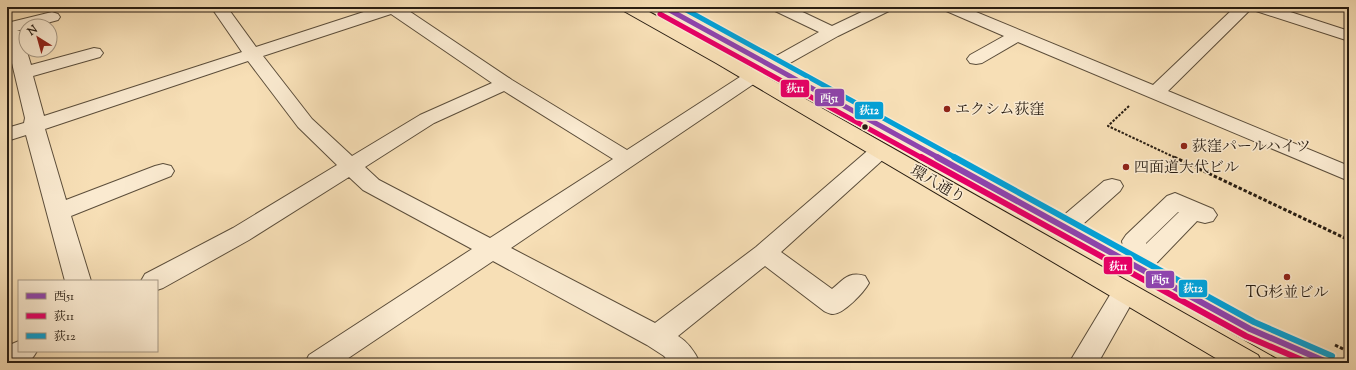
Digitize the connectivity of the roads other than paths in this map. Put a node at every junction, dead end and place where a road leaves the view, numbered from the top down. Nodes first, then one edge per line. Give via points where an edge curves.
1 (219, 7) edge
2 (393, 7) edge
3 (628, 7) edge
4 (664, 7) edge
5 (779, 7) edge
6 (885, 7) edge
7 (950, 7) edge
8 (1244, 7) edge
9 (1259, 7) edge
10 (52, 17) dead end
11 (11, 30) edge
12 (832, 32) junction
13 (1018, 35) junction
14 (1349, 36) edge
15 (94, 53) dead end
16 (252, 54) junction
17 (976, 59) dead end
18 (771, 65) junction
19 (23, 73) junction
20 (752, 77) junction
21 (505, 84) junction
22 (1156, 92) junction
23 (34, 126) junction
24 (7, 135) edge
25 (880, 151) junction
26 (626, 158) junction
27 (350, 166) junction
28 (162, 171) dead end
29 (1349, 174) edge
30 (1112, 186) dead end
31 (58, 212) junction
32 (1196, 216) dead end
33 (1066, 227) junction
34 (491, 249) junction
35 (765, 253) junction
36 (1138, 267) junction
37 (78, 280) edge
38 (156, 280) edge
39 (856, 283) dead end
40 (1124, 292) junction
41 (1250, 329) junction
42 (658, 337) junction
43 (21, 352) edge
44 (7, 359) edge
45 (1239, 359) edge
46 (319, 363) edge
47 (686, 363) edge
48 (1083, 363) edge
49 (1311, 363) edge
50 (1329, 363) edge

1 - 16 street
2 - 16 street
2 - 21 street
3 - 20 main road, 環八通り
4 - 18 main road, 環八通り
5 - 12 street
6 - 12 street
7 - 13 street
8 - 22 street
9 - 14 street
10 - 11 street
11 - 19 street
12 - 18 street
13 - 17 street
13 - 22 street
15 - 19 street
16 - 23 street
16 - 27 street via 305,123
18 - 20 street
18 - 33 main road, 環八通り
19 - 23 street via 35,118
20 - 25 main road, 環八通り
20 - 26 street
21 - 26 street
21 - 27 street via 427,119
22 - 29 street
23 - 24 street
23 - 31 street
25 - 35 street
25 - 40 main road, 環八通り
26 - 34 street
27 - 34 street via 371,185
27 - 38 street via 240,234
28 - 31 street
30 - 33 street
31 - 37 street
32 - 36 street
33 - 36 main road, 環八通り
34 - 42 street
34 - 46 street
35 - 39 street via 833,304
35 - 42 street
36 - 41 main road, 環八通り
40 - 45 main road, 環八通り
40 - 48 street
41 - 49 main road, 環八通り
41 - 50 main road
42 - 47 street via 674,348
43 - 44 street

